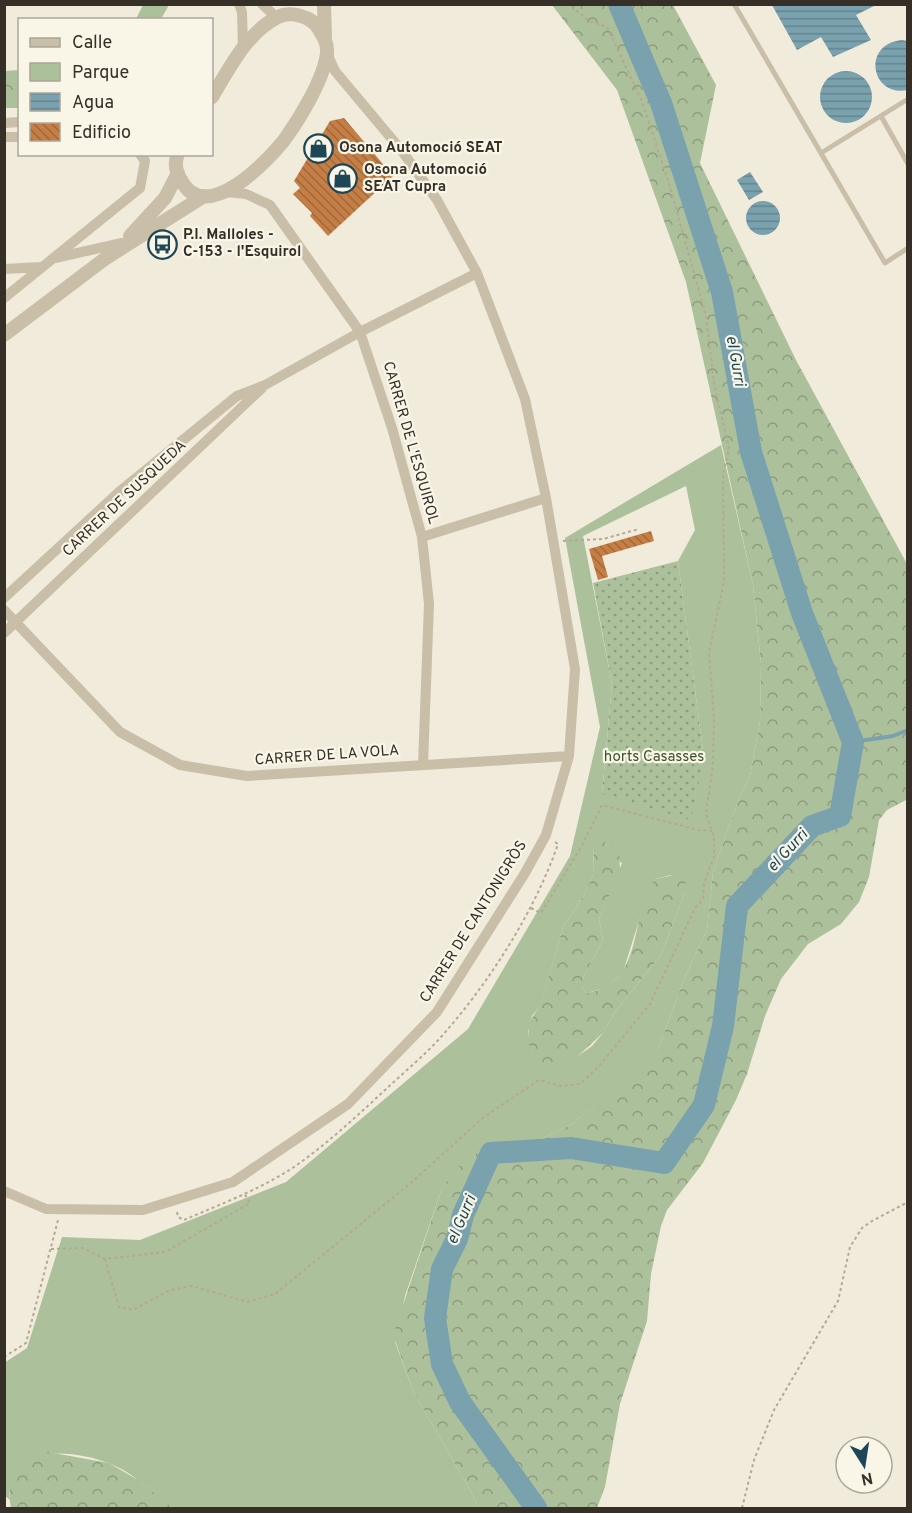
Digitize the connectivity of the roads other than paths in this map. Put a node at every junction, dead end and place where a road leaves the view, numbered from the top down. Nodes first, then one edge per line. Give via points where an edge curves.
1 (238, 4) edge
2 (262, 4) edge
3 (303, 4) edge
4 (324, 4) edge
5 (734, 4) edge
6 (282, 16) junction
7 (325, 39) junction
8 (243, 49) junction
9 (327, 53) junction
10 (213, 95) edge
11 (908, 99) edge
12 (881, 116) junction
13 (821, 153) junction
14 (141, 156) edge
15 (175, 156) edge
16 (908, 164) edge
17 (178, 174) junction
18 (226, 192) junction
19 (204, 196) junction
20 (122, 243) junction
21 (908, 248) edge
22 (54, 258) junction
23 (106, 258) junction
24 (42, 267) junction
25 (4, 269) edge
26 (477, 273) junction
27 (4, 298) edge
28 (360, 332) junction
29 (4, 335) edge
30 (265, 385) junction
31 (546, 498) junction
32 (422, 537) junction
33 (4, 598) edge
34 (4, 610) edge
35 (16, 621) junction
36 (4, 633) edge
37 (569, 756) junction
38 (423, 765) junction
39 (4, 1191) edge

1 - 8 street via 242,12
2 - 6 street
3 - 6 street
4 - 7 street
5 - 13 lane
6 - 7 street via 302,16 316,24
6 - 8 street via 260,28
7 - 9 street
8 - 10 street
9 - 18 street via 303,111 285,139 256,170
9 - 26 street, CARRER DE CANTONIGRÒS via 335,72 402,151 437,200
11 - 12 lane
12 - 13 lane
12 - 16 lane
13 - 21 lane via 885,263
14 - 22 street via 145,161 140,188
15 - 17 street
17 - 19 street via 188,190
17 - 20 street via 165,198
18 - 19 street
18 - 28 street, CARRER DE L'ESQUIROL via 246,194 270,205
19 - 23 street
20 - 22 street
20 - 23 street
22 - 24 street
23 - 29 street
24 - 25 street
24 - 27 street
26 - 28 street, CARRER DE SUSQUEDA
26 - 31 street, CARRER DE CANTONIGRÒS via 525,399
28 - 30 street, CARRER DE SUSQUEDA
28 - 32 street, CARRER DE L'ESQUIROL
30 - 33 street, CARRER DE SUSQUEDA via 237,396 155,462
30 - 35 street, CARRER DE SUSQUEDA
31 - 32 street
31 - 37 street, CARRER DE CANTONIGRÒS via 575,669
32 - 38 street, CARRER DE L'ESQUIROL via 429,604
34 - 35 street, CARRER DE LA VOLA
35 - 36 street, CARRER DE SUSQUEDA
35 - 38 street, CARRER DE LA VOLA via 120,732 180,765 247,776
37 - 38 street, CARRER DE LA VOLA
37 - 39 street, CARRER DE CANTONIGRÒS via 546,835 437,1012 348,1104 233,1182 143,1210 46,1209

